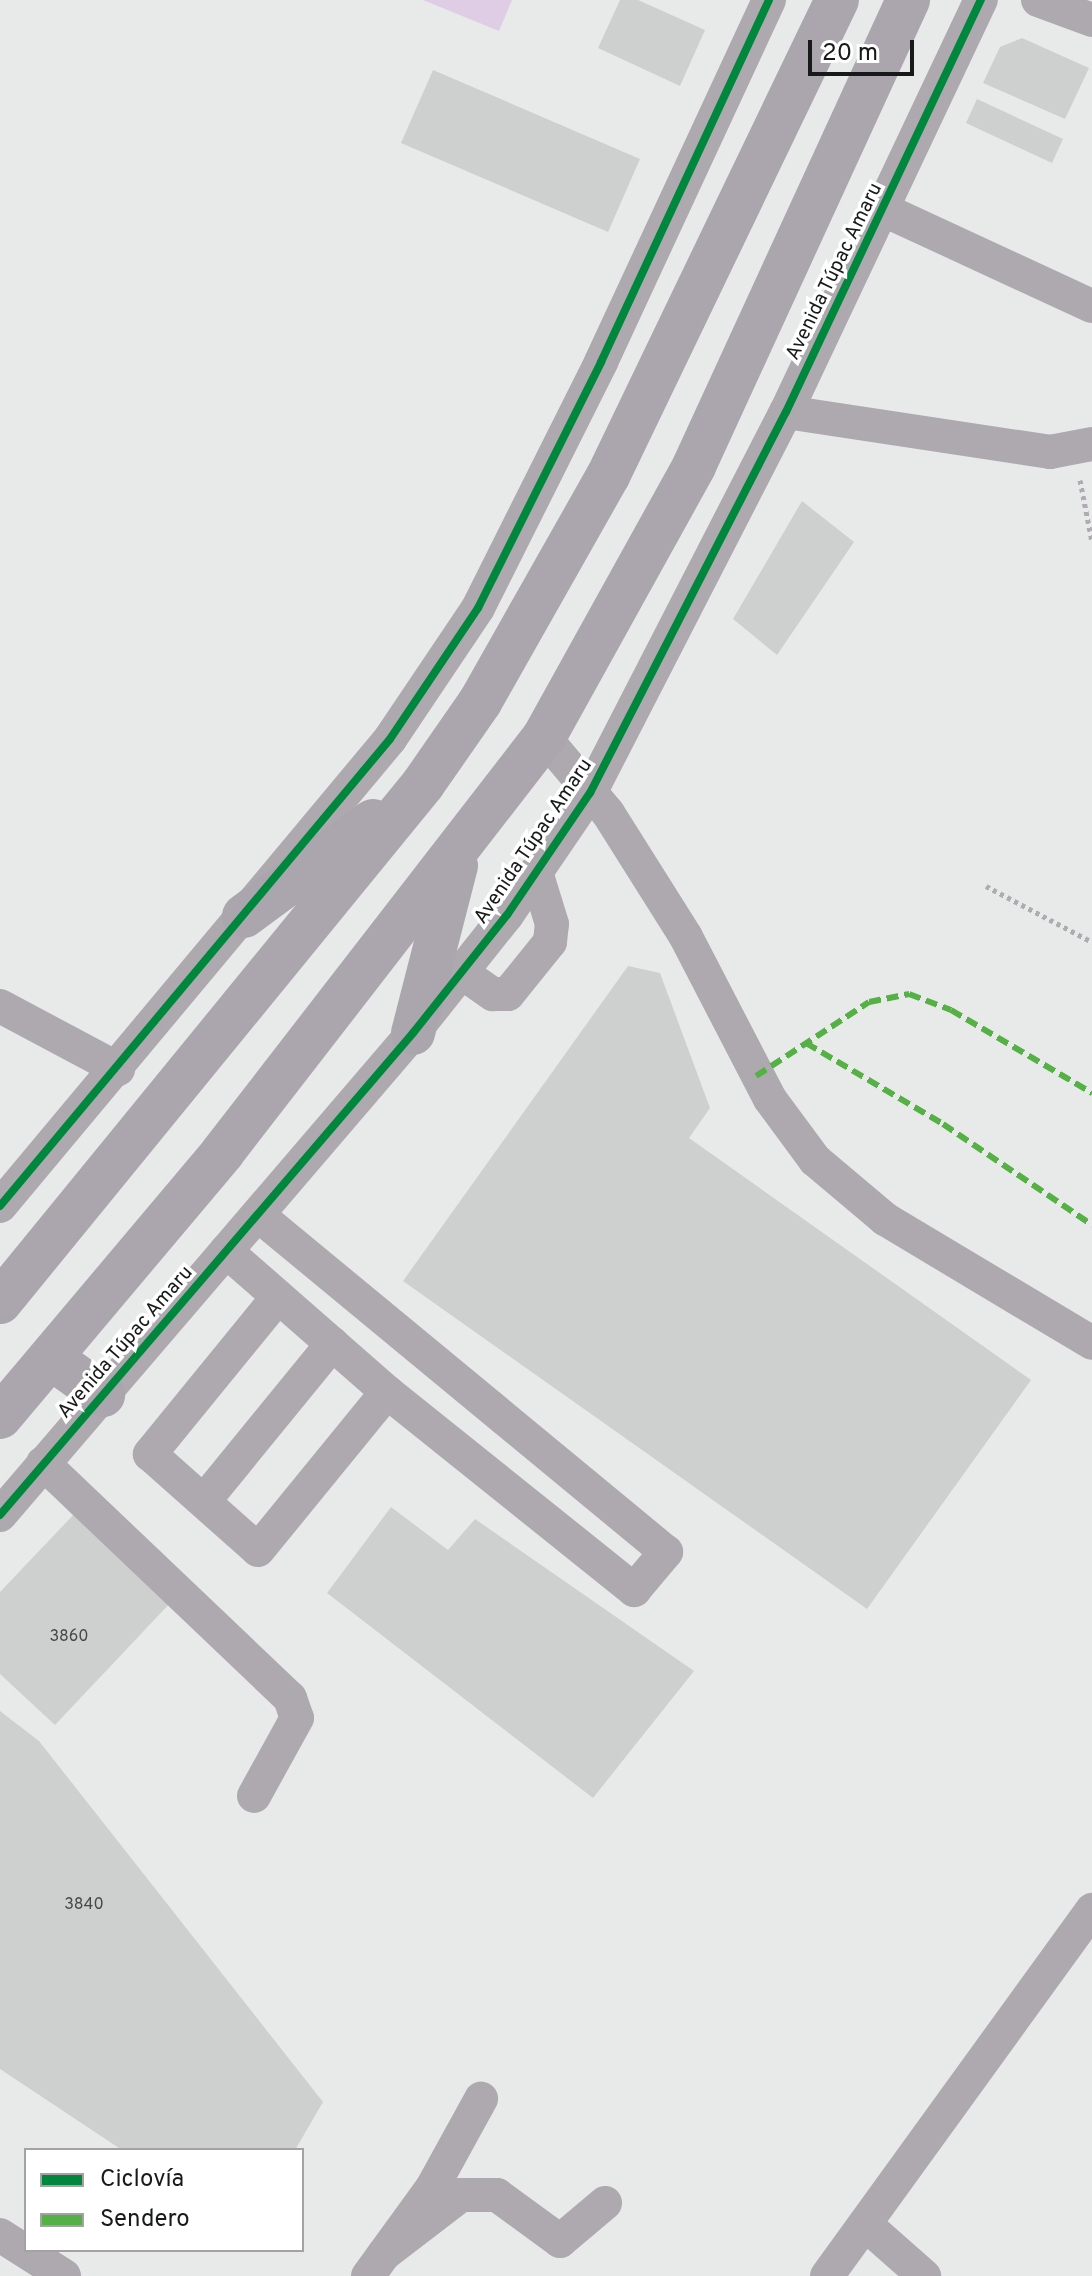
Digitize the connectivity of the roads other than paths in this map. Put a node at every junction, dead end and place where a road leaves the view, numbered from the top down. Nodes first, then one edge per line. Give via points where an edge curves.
1 (769, 0) edge
2 (837, 0) edge
3 (908, 0) edge
4 (981, 0) edge
5 (1038, 0) edge
6 (1092, 20) edge
7 (884, 210) junction
8 (1092, 306) edge
9 (786, 412) junction
10 (1083, 446) edge
11 (544, 737) junction
12 (423, 784) junction
13 (590, 793) junction
14 (460, 846) junction
15 (536, 872) junction
16 (244, 916) junction
17 (461, 972) junction
18 (0, 1006) edge
19 (413, 1033) junction
20 (118, 1069) junction
21 (0, 1206) edge
22 (258, 1215) junction
23 (226, 1251) junction
24 (278, 1297) junction
25 (0, 1302) edge
26 (1092, 1343) edge
27 (332, 1344) junction
28 (51, 1358) junction
29 (387, 1392) junction
30 (103, 1395) junction
31 (0, 1417) edge
32 (43, 1463) junction
33 (204, 1501) junction
34 (0, 1515) edge
35 (254, 1796) dead end
36 (1092, 1910) edge
37 (481, 2099) dead end
38 (605, 2203) dead end
39 (865, 2224) junction
40 (0, 2235) edge
41 (376, 2265) edge
42 (50, 2272) edge
43 (827, 2276) edge
44 (924, 2276) edge

1 - 16 street via 601,362 478,608 390,739
2 - 12 highway via 608,476 480,702
3 - 11 highway via 694,466
4 - 7 street, Avenida Túpac Amaru
5 - 6 street
7 - 8 street
7 - 9 street, Avenida Túpac Amaru
9 - 10 street via 1050,452
9 - 13 street, Avenida Túpac Amaru
11 - 13 street
11 - 14 highway
12 - 16 highway
12 - 25 highway
13 - 15 street, Avenida Túpac Amaru
13 - 26 street via 686,937 756,1076 815,1160 885,1219
14 - 19 highway
14 - 28 highway via 222,1153
15 - 17 street, Avenida Túpac Amaru
15 - 17 street via 552,924 550,942 508,994 493,994
16 - 20 street
17 - 19 street, Avenida Túpac Amaru
18 - 20 street
19 - 22 street, Avenida Túpac Amaru
20 - 21 street
22 - 23 street, Avenida Túpac Amaru
22 - 29 street via 666,1552 634,1590
23 - 24 street
23 - 30 street, Avenida Túpac Amaru
24 - 27 street
24 - 33 street via 150,1454
27 - 29 street
27 - 33 street
28 - 30 highway
28 - 31 highway
29 - 33 street via 258,1550
30 - 32 street, Avenida Túpac Amaru
32 - 34 street, Avenida Túpac Amaru
32 - 35 street via 290,1698 297,1718
36 - 39 street
37 - 41 street via 432,2188
38 - 41 street via 560,2241 497,2195 461,2195
39 - 43 street
39 - 44 street
40 - 42 street

